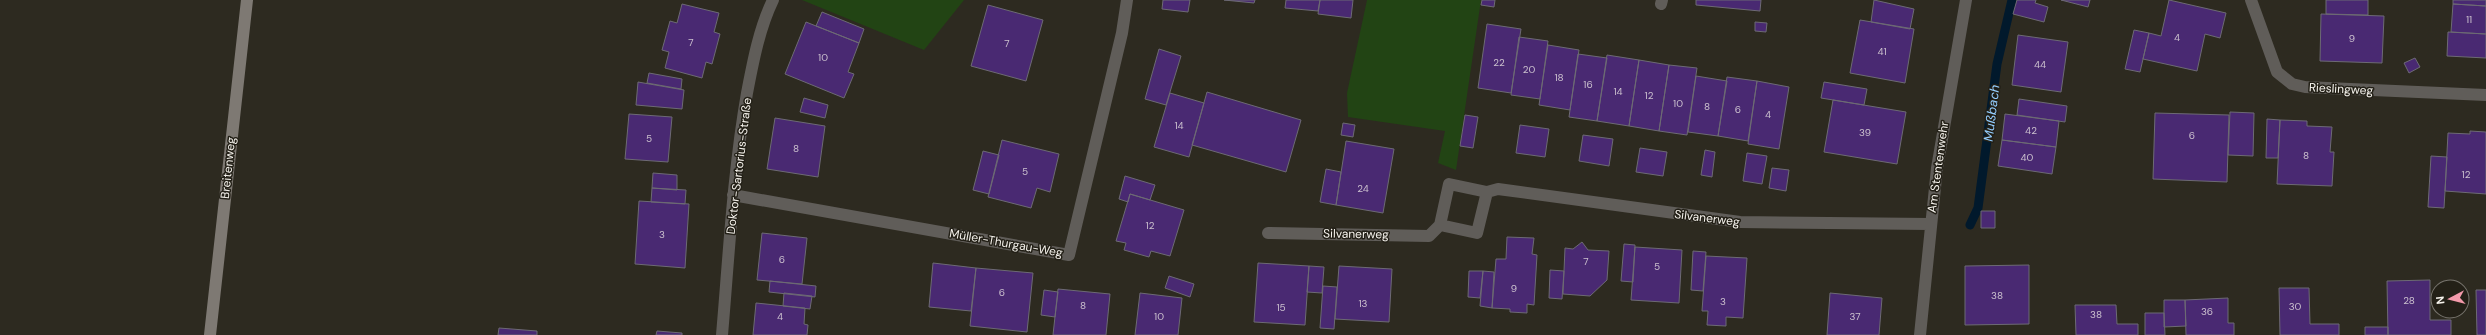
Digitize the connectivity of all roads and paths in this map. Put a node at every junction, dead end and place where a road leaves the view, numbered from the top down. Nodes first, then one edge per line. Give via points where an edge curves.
1 (247, 0) edge
2 (773, 0) edge
3 (1127, 0) edge
4 (1966, 0) edge
5 (2251, 0) edge
6 (2486, 94) edge
7 (1487, 192) junction
8 (734, 195) junction
9 (1930, 224) junction
10 (1440, 225) junction
11 (1268, 233) dead end
12 (210, 335) edge
13 (722, 335) edge
14 (1920, 335) edge

1 - 12 main road, Breitenweg
2 - 8 street, Doktor-Sartorius-Straße via 766,14 754,58 743,117
3 - 8 street, Müller-Thurgau-Weg via 1122,33 1070,254
4 - 9 street, Am Stentenwehr
5 - 6 street, Rieslingweg via 2277,72 2292,84 2313,88
7 - 9 street, Silvanerweg via 1498,189 1740,222
7 - 10 street via 1477,233
7 - 10 street, Silvanerweg via 1450,184
8 - 13 street, Doktor-Sartorius-Straße
9 - 14 street, Am Stentenwehr
10 - 11 street, Silvanerweg via 1428,236

